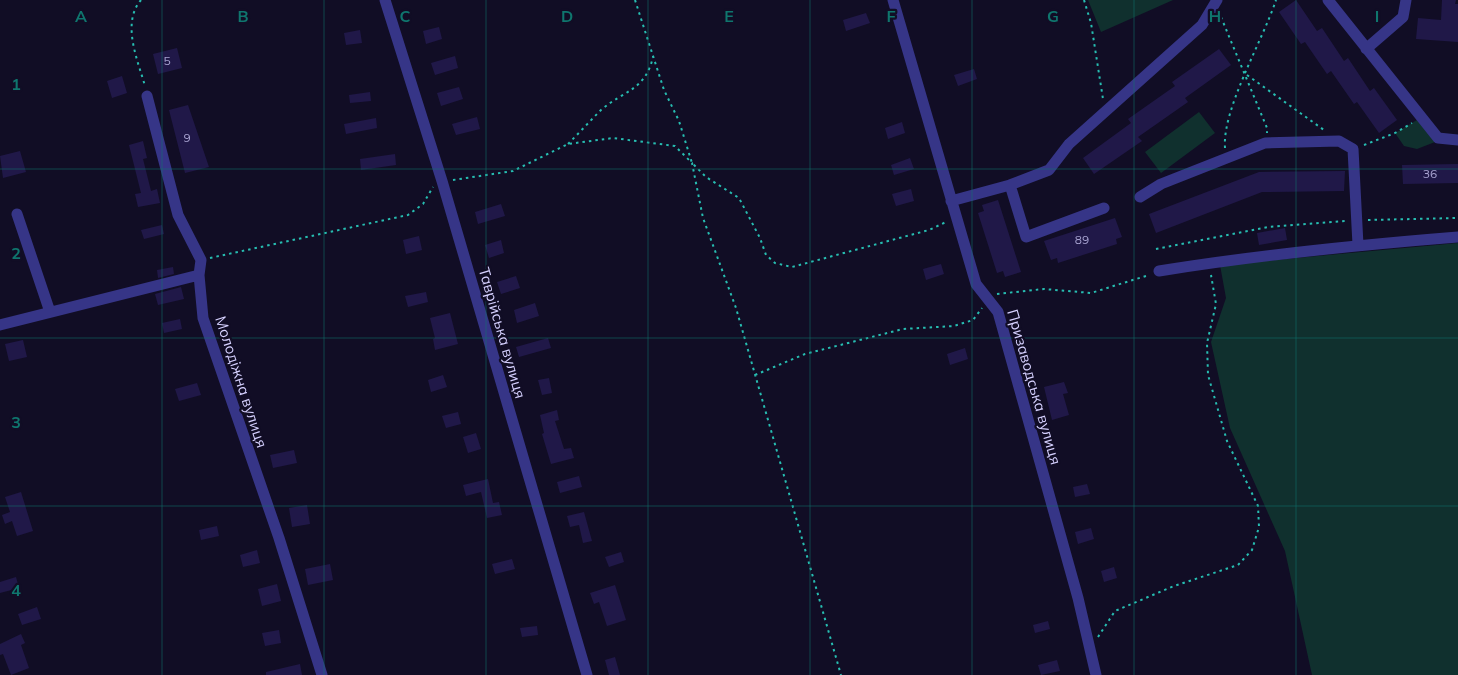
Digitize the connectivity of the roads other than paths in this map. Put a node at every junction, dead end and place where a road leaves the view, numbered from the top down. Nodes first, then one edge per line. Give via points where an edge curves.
1 (385, 0) edge
2 (893, 0) edge
3 (1328, 0) edge
4 (1406, 0) edge
5 (1216, 2) edge
6 (1366, 49) junction
7 (147, 96) road end
8 (1458, 140) edge
9 (1010, 186) junction
10 (1140, 197) dead end
11 (951, 201) junction
12 (1104, 208) dead end
13 (16, 214) dead end
14 (1458, 237) edge
15 (1358, 245) junction
16 (1159, 271) road end
17 (199, 275) junction
18 (50, 312) junction
19 (0, 325) edge
20 (322, 675) edge
21 (587, 675) edge
22 (1096, 675) edge

1 - 21 street, Таврійська вулиця
2 - 11 street, Призаводська вулиця
3 - 6 street
4 - 6 street via 1402,17
5 - 9 street via 1202,25 1069,144 1049,170
6 - 8 street via 1438,138
7 - 17 street, Молодіжна вулиця via 178,215 201,260
9 - 11 street
9 - 12 street via 1026,237
10 - 15 street via 1161,184 1265,143 1339,141 1353,149
11 - 22 street, Призаводська вулиця via 976,284 998,312 1078,598
13 - 18 street
14 - 15 street
15 - 16 street
17 - 18 street
17 - 20 street, Молодіжна вулиця via 203,318 279,538
18 - 19 street

